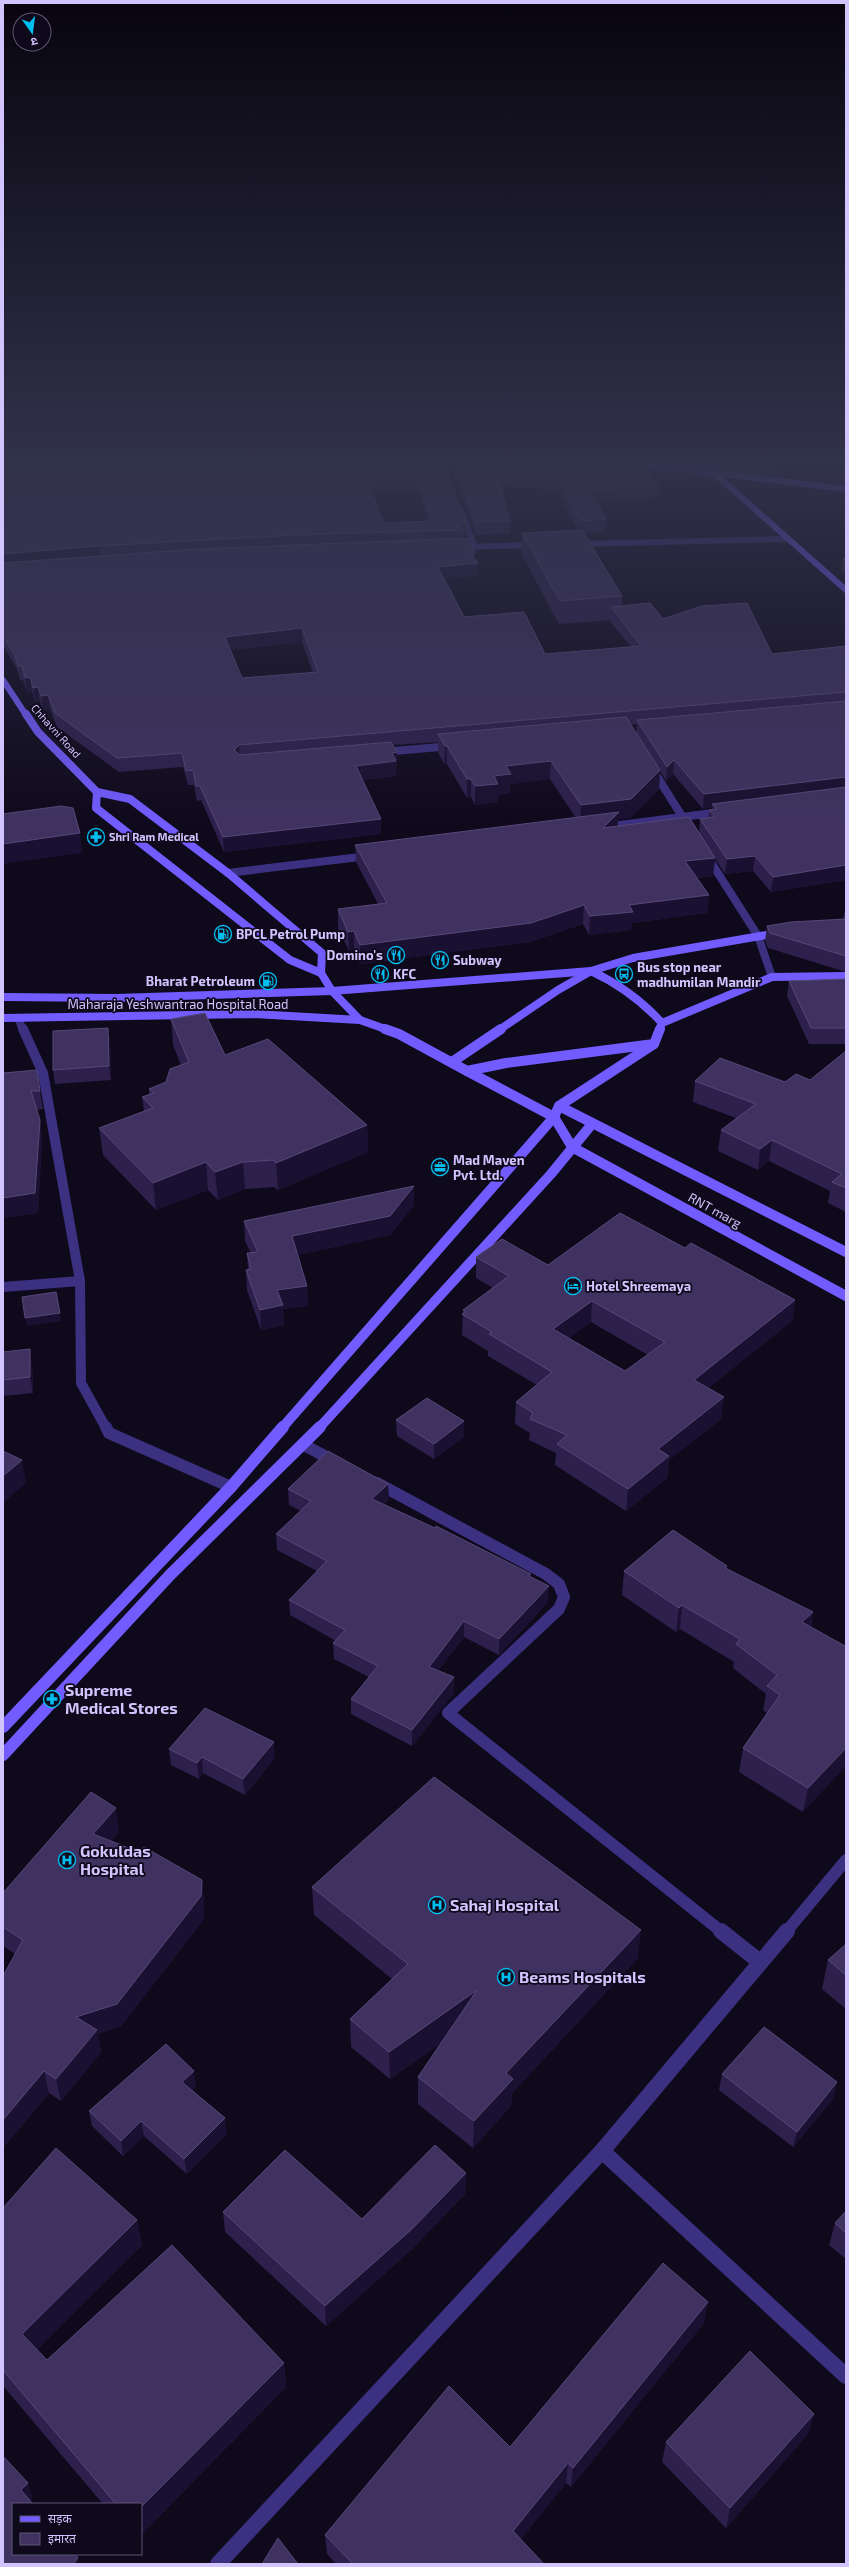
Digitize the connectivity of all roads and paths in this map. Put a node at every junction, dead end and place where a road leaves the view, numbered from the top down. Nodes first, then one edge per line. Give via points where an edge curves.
1 (3, 680) edge
2 (462, 745) edge
3 (375, 753) edge
4 (649, 764) edge
5 (98, 792) junction
6 (729, 811) edge
7 (682, 817) junction
8 (595, 828) edge
9 (691, 830) edge
10 (703, 850) edge
11 (375, 855) edge
12 (228, 873) junction
13 (786, 932) edge
14 (758, 936) junction
15 (591, 971) junction
16 (320, 973) junction
17 (846, 976) edge
18 (772, 977) junction
19 (332, 991) junction
20 (3, 997) edge
21 (3, 1018) edge
22 (18, 1018) junction
23 (360, 1020) junction
24 (662, 1023) junction
25 (654, 1044) junction
26 (452, 1062) junction
27 (466, 1071) junction
28 (559, 1106) junction
29 (554, 1116) junction
30 (592, 1124) junction
31 (572, 1147) junction
32 (846, 1252) edge
33 (80, 1281) junction
34 (3, 1287) edge
35 (846, 1296) edge
36 (304, 1445) junction
37 (346, 1467) edge
38 (367, 1478) edge
39 (231, 1487) junction
40 (3, 1727) edge
41 (3, 1755) edge
42 (846, 1860) edge
43 (760, 1962) junction
44 (602, 2151) junction
45 (846, 2376) edge
46 (218, 2564) edge

1 - 5 main road, Chhavni Road via 38,732
2 - 3 street
4 - 7 street
5 - 12 main road via 130,799
5 - 16 main road via 96,808 290,960
6 - 7 street
7 - 8 street
7 - 9 street
10 - 14 street
11 - 12 street
12 - 16 main road via 322,953
13 - 14 main road
14 - 15 main road via 633,958
14 - 18 street
15 - 19 main road, Maharaja Yeshwantrao Hospital Road
15 - 24 main road via 643,1000
15 - 26 main road via 558,990
16 - 19 main road
17 - 18 main road
18 - 24 main road
19 - 20 main road, Maharaja Yeshwantrao Hospital Road via 117,998
19 - 23 main road
21 - 22 main road, Maharaja Yeshwantrao Hospital Road
22 - 23 main road, Maharaja Yeshwantrao Hospital Road via 252,1014
22 - 33 street via 43,1073
23 - 26 main road, Maharaja Yeshwantrao Hospital Road via 399,1034
24 - 25 main road
25 - 27 main road via 506,1063
25 - 28 main road
26 - 27 main road, Maharaja Yeshwantrao Hospital Road
27 - 29 main road, Maharaja Yeshwantrao Hospital Road
28 - 29 main road
28 - 30 main road, RNT marg
29 - 31 main road
29 - 39 main road
30 - 31 main road
30 - 32 main road, RNT marg
31 - 35 main road, RNT marg
31 - 36 main road via 551,1174
33 - 34 street
33 - 39 street via 81,1383 109,1433
36 - 37 street
36 - 41 main road via 170,1575
38 - 43 street via 546,1574 559,1584 564,1597 559,1609 448,1714
39 - 40 main road
42 - 43 street
43 - 44 street
44 - 45 street
44 - 46 street

